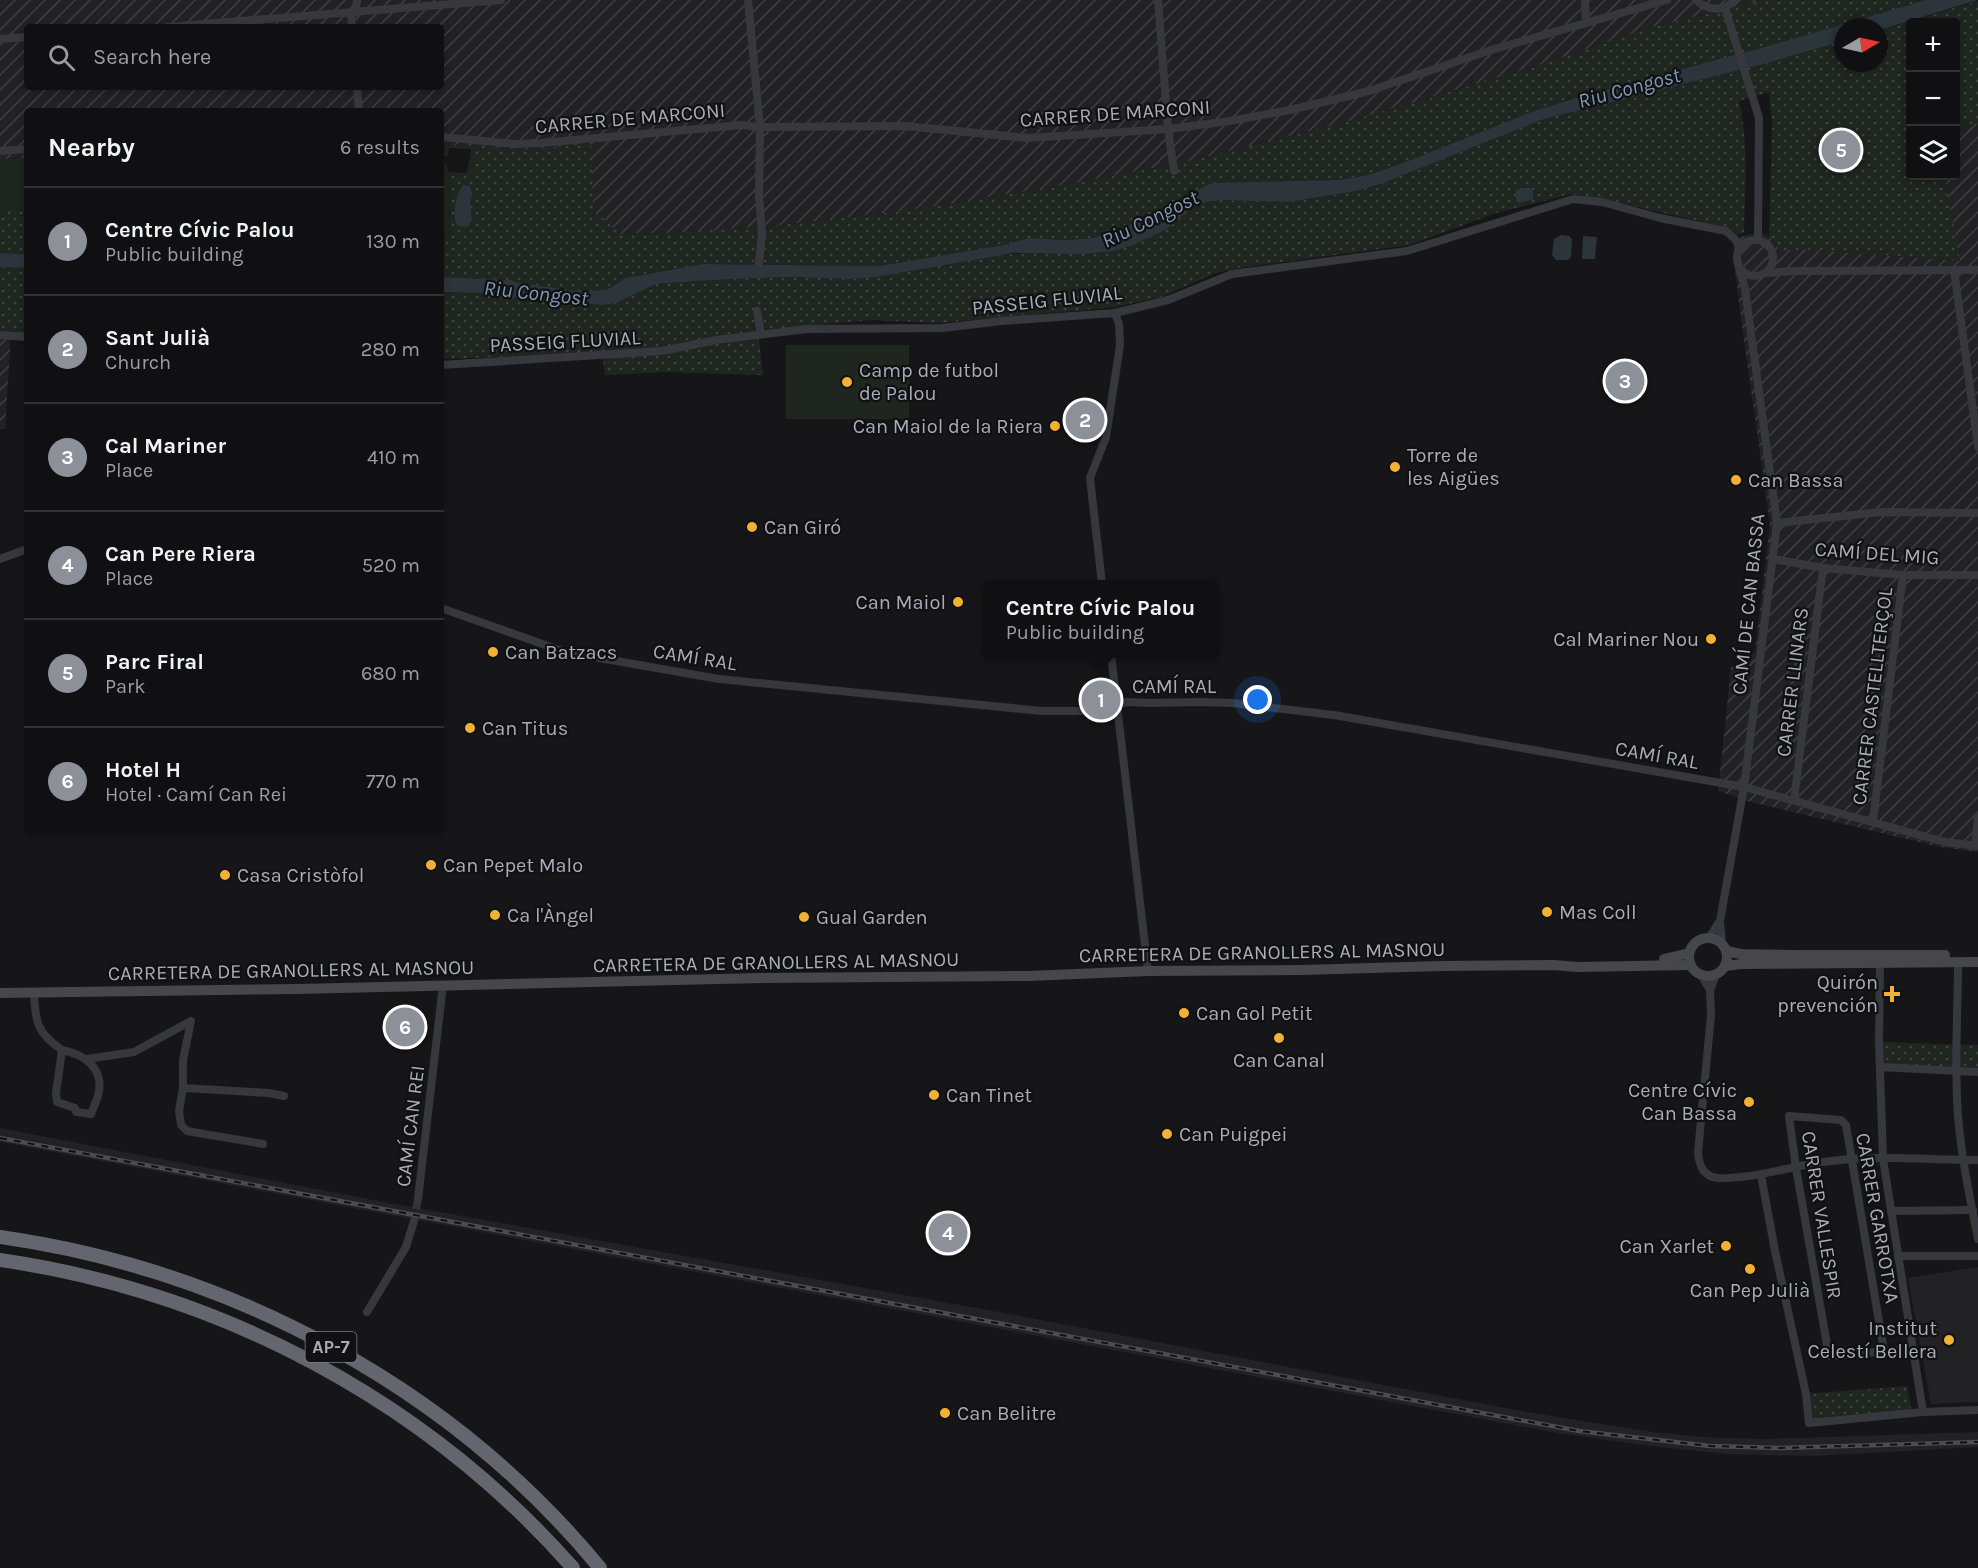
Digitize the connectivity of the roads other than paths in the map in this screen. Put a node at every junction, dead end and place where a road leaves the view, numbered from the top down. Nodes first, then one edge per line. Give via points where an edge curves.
1 (357, 0) edge
2 (501, 0) edge
3 (748, 0) edge
4 (1158, 0) edge
5 (1585, 0) edge
6 (1667, 0) edge
7 (1696, 0) edge
8 (1735, 0) edge
9 (1726, 11) junction
10 (351, 13) junction
11 (1586, 23) junction
12 (207, 24) edge
13 (352, 24) edge
14 (24, 37) edge
15 (0, 39) edge
16 (357, 90) edge
17 (359, 108) edge
18 (760, 127) junction
19 (1168, 129) junction
20 (444, 136) edge
21 (24, 149) edge
22 (0, 152) edge
23 (1174, 171) dead end
24 (1758, 240) junction
25 (1740, 248) junction
26 (1773, 261) junction
27 (759, 263) dead end
28 (1738, 264) junction
29 (1954, 270) junction
30 (1978, 270) edge
31 (1792, 271) junction
32 (1762, 274) junction
33 (1745, 289) junction
34 (757, 311) dead end
35 (1115, 313) junction
36 (761, 334) junction
37 (0, 335) edge
38 (24, 337) edge
39 (444, 365) edge
40 (1978, 447) edge
41 (1978, 513) edge
42 (1777, 523) junction
43 (24, 550) edge
44 (0, 559) edge
45 (1773, 560) junction
46 (1823, 568) junction
47 (1903, 575) junction
48 (1978, 575) edge
49 (1101, 580) edge
50 (444, 609) edge
51 (1111, 658) edge
52 (1117, 704) junction
53 (1744, 788) junction
54 (1794, 800) junction
55 (1978, 817) edge
56 (1873, 821) junction
57 (1976, 846) edge
58 (1720, 921) junction
59 (1709, 938) junction
60 (1724, 947) junction
61 (1689, 953) junction
62 (1978, 955) edge
63 (1958, 962) junction
64 (1978, 962) edge
65 (1880, 964) junction
66 (1553, 965) junction
67 (1690, 965) junction
68 (1725, 966) junction
69 (1148, 971) junction
70 (1701, 975) junction
71 (1716, 975) junction
72 (443, 985) junction
73 (1710, 990) junction
74 (34, 992) junction
75 (0, 993) edge
76 (62, 1050) junction
77 (87, 1059) junction
78 (1880, 1067) junction
79 (1957, 1071) junction
80 (1978, 1072) edge
81 (183, 1088) junction
82 (284, 1096) dead end
83 (1789, 1116) joint
84 (263, 1144) dead end
85 (1883, 1159) junction
86 (1851, 1160) junction
87 (1964, 1160) junction
88 (1978, 1160) edge
89 (1796, 1167) junction
90 (1761, 1175) junction
91 (418, 1199) tunnel mouth
92 (1973, 1210) junction
93 (1891, 1211) junction
94 (414, 1221) tunnel mouth
95 (0, 1237) edge
96 (1978, 1239) edge
97 (1898, 1256) junction
98 (1978, 1256) edge
99 (0, 1260) edge
100 (367, 1312) dead end
101 (1913, 1349) junction
102 (1884, 1351) junction
103 (1978, 1410) edge
104 (1923, 1412) junction
105 (573, 1568) edge
106 (600, 1568) edge

1 - 10 street
2 - 10 street
3 - 18 street
4 - 19 street
5 - 11 street
6 - 11 street, CARRER DE MARCONI
7 - 9 street via 1709,8
8 - 9 street
9 - 24 street via 1756,107 1760,142
10 - 12 street
10 - 13 street
11 - 19 street, CARRER DE MARCONI via 1359,93 1290,110
14 - 15 street
16 - 17 street
18 - 19 street, CARRER DE MARCONI via 906,126 1027,138
18 - 20 street, CARRER DE MARCONI via 742,125 515,144
18 - 27 street
19 - 23 street
21 - 22 street
24 - 25 street
24 - 26 street via 1769,245
25 - 28 street
25 - 35 street, PASSEIG FLUVIAL via 1726,231 1574,199 1407,251 1232,274 1168,300
26 - 31 street
26 - 32 street
28 - 32 street via 1746,273
28 - 33 street, CAMÍ DE CAN BASSA
29 - 30 street
29 - 31 street
29 - 40 street
31 - 32 street
32 - 33 street
33 - 42 street, CAMÍ DE CAN BASSA
34 - 36 street
35 - 36 street, PASSEIG FLUVIAL via 942,328 807,329
35 - 49 street via 1120,345 1107,437 1090,478
36 - 39 street, PASSEIG FLUVIAL via 662,351
37 - 38 street
41 - 42 street via 1881,512
42 - 45 street, CAMÍ DE CAN BASSA
43 - 44 street
45 - 46 street, CAMÍ DEL MIG
45 - 53 street, CAMÍ DE CAN BASSA
46 - 47 street, CAMÍ DEL MIG
46 - 54 street, CARRER LLINARS
47 - 48 street, CAMÍ DEL MIG
47 - 56 street, CARRER CASTELLTERÇOL
50 - 52 street, CAMÍ RAL via 565,652 718,679 1042,711 1101,711
51 - 52 street
52 - 53 street, CAMÍ RAL via 1210,702 1334,715
52 - 69 street
53 - 54 street, CAMÍ RAL
53 - 58 street, CAMÍ DE CAN BASSA
54 - 56 street, CAMÍ RAL
55 - 57 street
56 - 57 street, CAMÍ RAL via 1945,842
58 - 59 street, CAMÍ DE CAN BASSA
58 - 60 street, CAMÍ DE CAN BASSA
59 - 60 main road
59 - 61 main road via 1695,943
60 - 62 main road via 1741,954
60 - 68 main road via 1728,959
61 - 66 main road, CARRETERA DE GRANOLLERS AL MASNOU via 1670,959
61 - 67 main road
63 - 64 main road
63 - 65 main road
63 - 79 street
65 - 68 main road
65 - 78 street
66 - 67 main road, CARRETERA DE GRANOLLERS AL MASNOU
66 - 69 main road, CARRETERA DE GRANOLLERS AL MASNOU
67 - 70 main road
68 - 71 main road
69 - 72 main road, CARRETERA DE GRANOLLERS AL MASNOU
70 - 71 main road
70 - 73 street
71 - 73 street
72 - 74 main road, CARRETERA DE GRANOLLERS AL MASNOU
72 - 91 street, CAMÍ CAN REI
73 - 90 street via 1698,1162 1703,1171 1719,1179
74 - 75 main road, CARRETERA DE GRANOLLERS AL MASNOU
74 - 76 street via 35,1018 48,1040
76 - 77 street
76 - 77 street via 57,1102 75,1108 76,1112 91,1114 99,1090 97,1070
77 - 81 street via 134,1052 191,1021 183,1060
78 - 79 street
78 - 85 street
79 - 80 street
79 - 87 street
81 - 82 street
81 - 84 street via 178,1111 181,1125 188,1131
83 - 86 street, CARRER GARROTXA via 1841,1120 1846,1125
83 - 89 street, CARRER VALLESPIR
85 - 86 street
85 - 87 street
85 - 93 street
86 - 89 street
86 - 102 street, CARRER GARROTXA
87 - 88 street
87 - 92 street
89 - 90 street
89 - 102 street, CARRER VALLESPIR via 1829,1356
90 - 104 street via 1809,1423
92 - 93 street
92 - 96 street
93 - 97 street
94 - 100 street via 400,1258
95 - 106 highway, AP-7 via 82,1252 177,1280 299,1329 404,1390 478,1446 553,1514
97 - 98 street
97 - 101 street
99 - 105 highway, AP-7 via 69,1271 151,1294 292,1351 394,1411 467,1463
101 - 102 street
101 - 104 street
103 - 104 street

